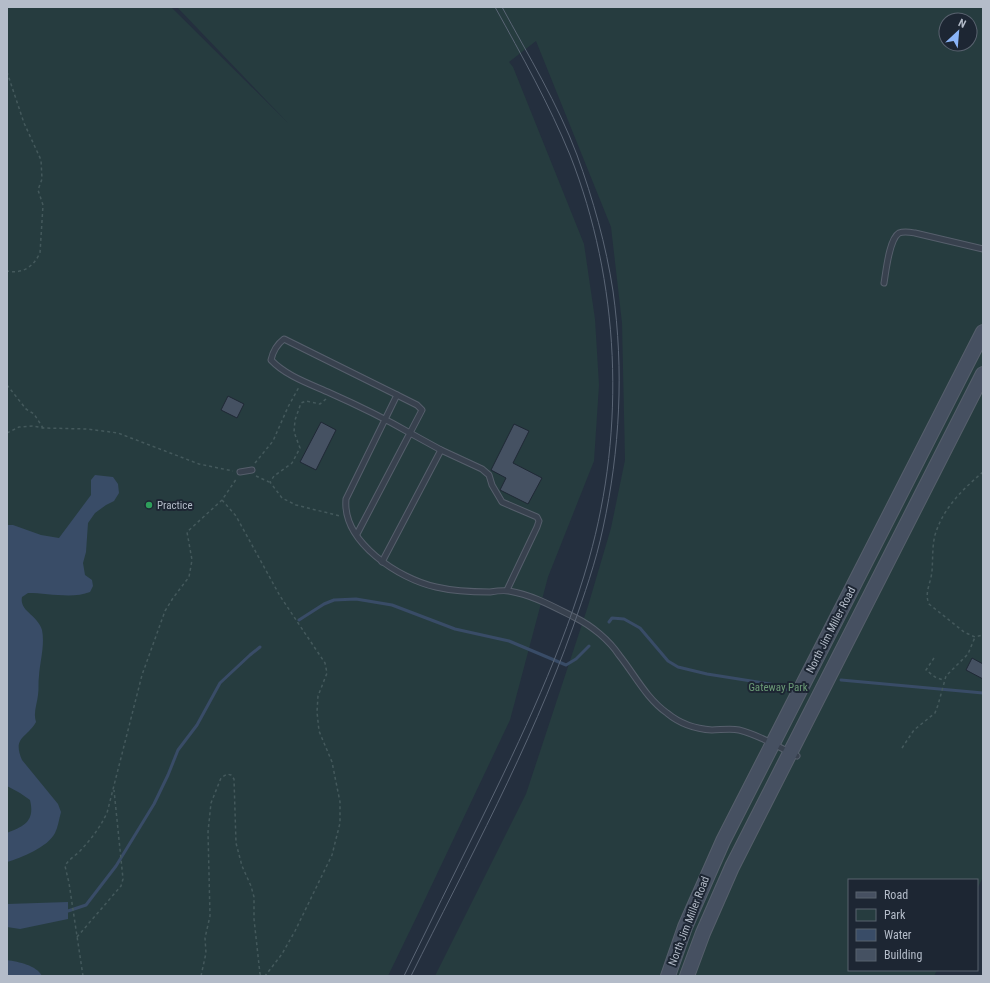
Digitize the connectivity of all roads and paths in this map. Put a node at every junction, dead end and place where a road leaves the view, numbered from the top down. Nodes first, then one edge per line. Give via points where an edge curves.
1 (7, 72) edge
2 (983, 249) edge
3 (7, 271) edge
4 (884, 283) dead end
5 (983, 332) edge
6 (983, 374) edge
7 (304, 381) junction
8 (7, 385) edge
9 (329, 392) junction
10 (397, 395) junction
11 (386, 418) junction
12 (934, 427) junction
13 (44, 428) junction
14 (7, 433) edge
15 (410, 433) junction
16 (952, 435) junction
17 (442, 450) junction
18 (252, 470) junction
19 (240, 472) junction
20 (983, 472) edge
21 (270, 482) junction
22 (222, 500) junction
23 (347, 517) junction
24 (357, 534) junction
25 (382, 562) junction
26 (507, 590) junction
27 (983, 635) edge
28 (975, 638) junction
29 (934, 658) dead end
30 (944, 680) junction
31 (772, 744) junction
32 (902, 748) dead end
33 (793, 754) junction
34 (114, 788) junction
35 (77, 937) junction
36 (83, 976) edge
37 (201, 976) edge
38 (264, 976) edge
39 (668, 976) edge
40 (687, 976) edge

1 - 3 path via 24,123 41,160 42,179 38,190 43,205 40,253 24,271
2 - 4 lane via 915,233 900,232 892,243
5 - 12 main road, North Jim Miller Road
6 - 16 main road, North Jim Miller Road
7 - 9 lane
7 - 10 lane via 277,367 271,360 273,350 284,339
7 - 18 path via 288,407 273,441
8 - 13 path
9 - 11 lane
9 - 21 path via 325,401 320,404 306,401 301,403 294,432 300,448 292,463
10 - 11 lane
10 - 15 lane via 417,404 422,410
11 - 15 lane
11 - 23 lane via 346,499
12 - 16 main road
12 - 31 main road, North Jim Miller Road
13 - 14 path via 20,427
13 - 19 path via 118,433 199,464
15 - 17 lane
15 - 24 lane
16 - 33 main road, North Jim Miller Road
17 - 25 lane
17 - 26 lane via 489,474 502,502 537,517 539,521
18 - 19 lane
18 - 21 path via 254,474
19 - 22 path
20 - 28 path via 958,494 940,522 935,535 932,572 927,591 929,604
21 - 23 path via 282,498 296,505
22 - 34 path via 187,532 192,560 189,577 165,611 142,675
22 - 38 path via 236,516 280,596 325,663 327,673 318,696 316,712 319,731 332,762 340,802 340,822 332,855 295,931 282,954
23 - 24 lane
24 - 25 lane
25 - 26 lane via 420,583 437,588
26 - 31 lane via 532,597 583,622 618,653 655,703 681,722 711,730 737,729
27 - 28 path
28 - 30 path via 968,654
29 - 30 path via 926,670
30 - 32 path via 934,713 914,730
31 - 33 lane
31 - 39 main road, North Jim Miller Road via 704,882
33 - 40 main road, North Jim Miller Road via 732,867
34 - 35 path via 123,879 121,886
34 - 35 path via 107,813 99,829 65,866
35 - 36 path
37 - 38 path via 210,916 208,832 211,803 221,778 227,774 234,779 236,844 254,897 258,965 260,974

